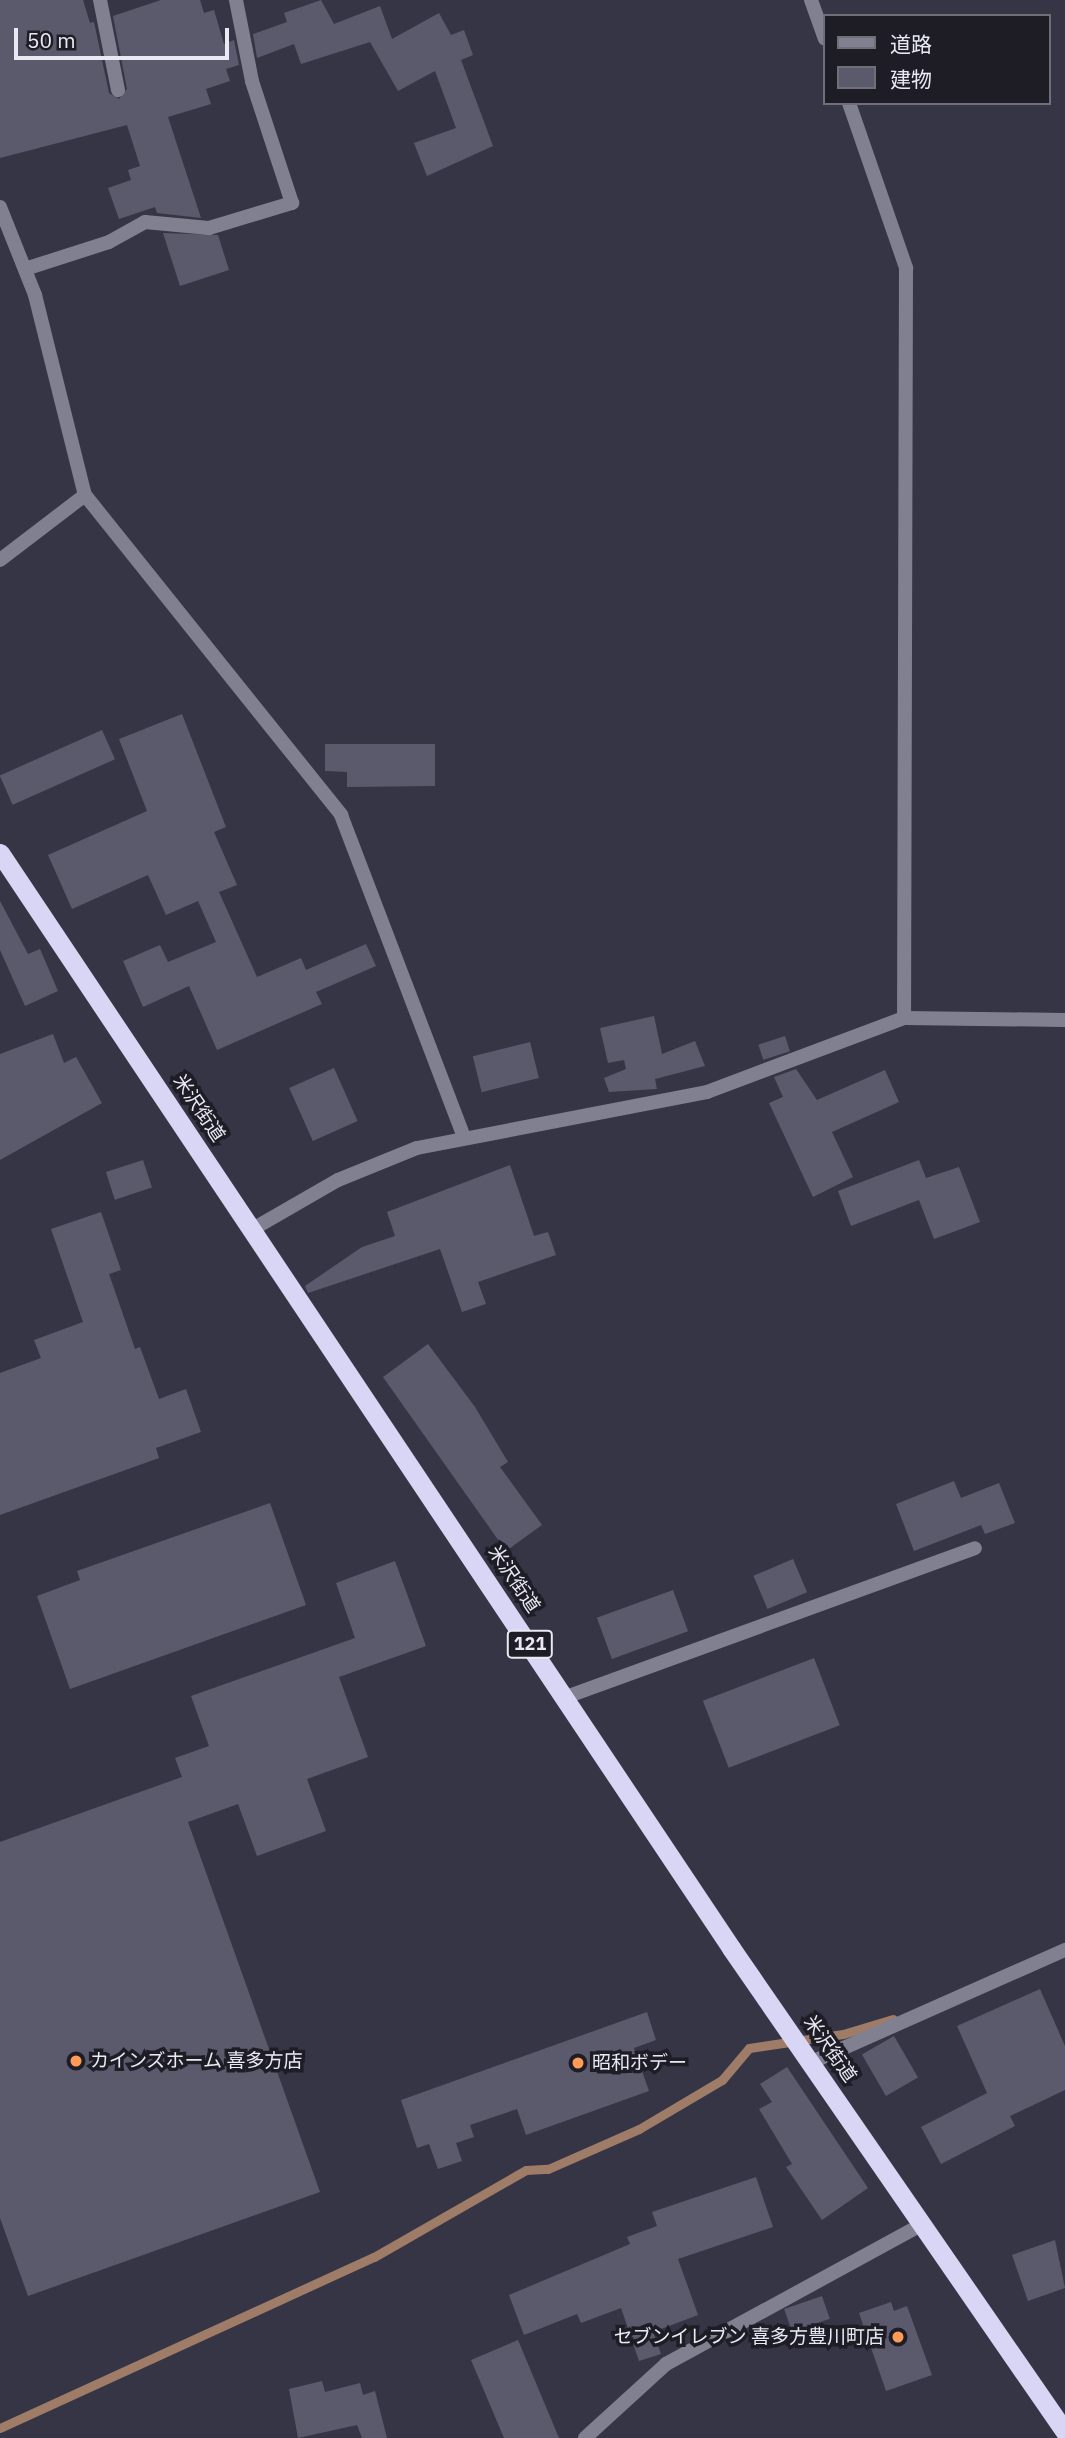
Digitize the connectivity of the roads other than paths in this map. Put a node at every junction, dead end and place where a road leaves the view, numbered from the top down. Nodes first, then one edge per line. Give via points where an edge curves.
1 (100, 0) edge
2 (236, 0) edge
3 (811, 0) edge
4 (824, 36) edge
5 (118, 90) dead end
6 (850, 105) edge
7 (0, 206) edge
8 (24, 269) junction
9 (85, 495) junction
10 (0, 560) edge
11 (0, 853) edge
12 (904, 1018) junction
13 (1065, 1020) edge
14 (462, 1132) dead end
15 (253, 1229) junction
16 (975, 1548) dead end
17 (566, 1697) junction
18 (1065, 1950) edge
19 (812, 2062) junction
20 (921, 2225) junction
21 (1065, 2432) edge
22 (585, 2438) edge

1 - 5 street
2 - 8 street via 252,81 292,203 209,228 145,222 109,242
3 - 4 street
6 - 12 street via 906,268
7 - 8 street
8 - 9 street
9 - 10 street
9 - 14 street via 341,816
11 - 15 highway, 米沢街道 / 121
12 - 13 street
12 - 15 street via 707,1092 417,1148 338,1180
15 - 17 highway, 米沢街道 / 121
16 - 17 street
17 - 19 highway, 米沢街道 / 121
18 - 19 street
19 - 20 highway, 米沢街道 / 121
20 - 21 highway, 米沢街道 / 121
20 - 22 street via 666,2364

